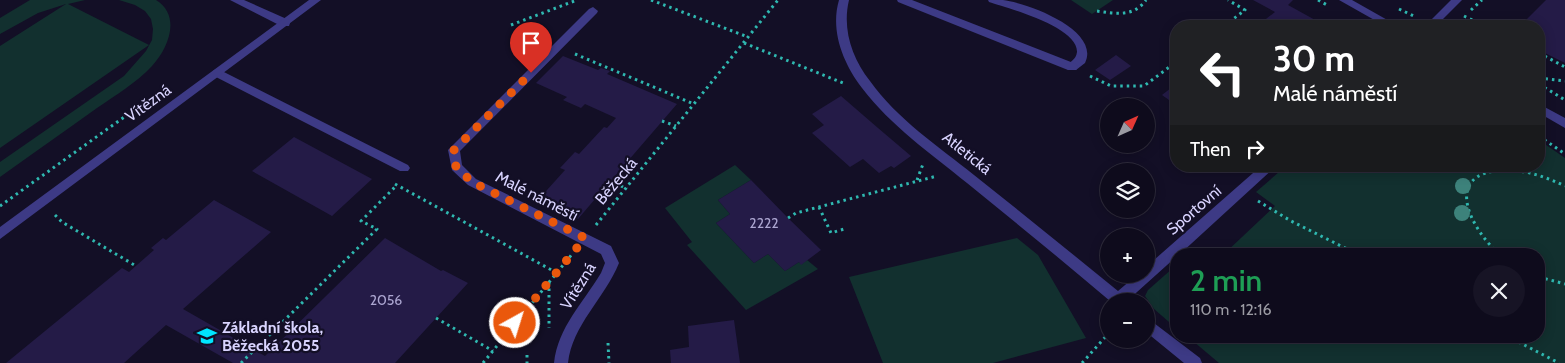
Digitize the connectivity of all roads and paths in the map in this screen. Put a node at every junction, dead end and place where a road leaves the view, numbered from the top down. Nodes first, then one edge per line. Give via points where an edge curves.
1 (235, 0) edge
2 (316, 0) edge
3 (577, 0) edge
4 (651, 0) edge
5 (778, 0) edge
6 (844, 0) edge
7 (902, 0) edge
8 (993, 0) edge
9 (1146, 0) edge
10 (1230, 0) edge
11 (1344, 0) edge
12 (1457, 0) edge
13 (661, 2) edge
14 (1397, 8) dead end
15 (1097, 11) dead end
16 (593, 12) dead end
17 (1464, 16) dead end
18 (1232, 20) edge
19 (1382, 20) edge
20 (1419, 20) edge
21 (1436, 20) edge
22 (1472, 20) edge
23 (285, 23) junction
24 (511, 25) dead end
25 (748, 37) junction
26 (558, 47) junction
27 (1545, 57) edge
28 (1170, 66) edge
29 (1072, 67) junction
30 (1565, 67) edge
31 (218, 73) junction
32 (1545, 79) edge
33 (1565, 81) edge
34 (1545, 88) edge
35 (1565, 100) edge
36 (694, 104) junction
37 (134, 110) dead end
38 (1545, 112) edge
39 (662, 121) dead end
40 (1565, 124) edge
41 (676, 126) junction
42 (1545, 140) edge
43 (1565, 154) edge
44 (404, 168) dead end
45 (1263, 172) edge
46 (1491, 172) edge
47 (1522, 172) edge
48 (941, 175) dead end
49 (388, 180) dead end
50 (615, 183) dead end
51 (397, 185) junction
52 (1565, 186) edge
53 (627, 189) junction
54 (1242, 191) junction
55 (0, 206) edge
56 (819, 207) junction
57 (61, 208) dead end
58 (788, 218) dead end
59 (844, 229) dead end
60 (0, 234) edge
61 (585, 238) junction
62 (1178, 248) edge
63 (1345, 248) edge
64 (1493, 248) edge
65 (1170, 255) edge
66 (136, 266) dead end
67 (557, 273) junction
68 (1545, 279) edge
69 (549, 282) junction
70 (1565, 284) edge
71 (1110, 293) edge
72 (1127, 293) edge
73 (436, 318) dead end
74 (1155, 330) edge
75 (565, 342) junction
76 (608, 343) dead end
77 (1100, 343) edge
78 (1170, 343) edge
79 (1170, 343) edge
80 (1520, 343) edge
81 (493, 351) junction
82 (527, 355) dead end
83 (241, 363) edge
84 (483, 363) edge
85 (527, 363) edge
86 (561, 363) edge
87 (609, 363) edge
88 (1082, 363) edge
89 (1195, 363) edge
90 (1559, 363) edge

1 - 23 street
2 - 23 street, Vítězná
3 - 24 path
4 - 13 path
5 - 25 path
6 - 71 street, Atletická via 841,29 847,50 854,67 878,99 928,144
7 - 29 street
8 - 29 street via 1055,22 1074,34 1082,47 1081,60
9 - 15 path via 1138,10 1130,13
10 - 18 path via 1245,10
11 - 19 street
12 - 21 street
13 - 25 path
14 - 20 path
16 - 26 street, Malé náměstí
17 - 22 path
23 - 31 street, Vítězná
25 - 36 path, Běžecká
26 - 36 path
26 - 61 street, Malé náměstí via 454,150 456,167 472,182
27 - 30 path
28 - 29 path via 1144,86 1112,86
31 - 44 street
31 - 60 street, Vítězná
32 - 33 path
34 - 35 path
36 - 41 path, Běžecká
37 - 55 path
38 - 40 street
39 - 41 path
41 - 53 path, Běžecká
42 - 43 path
45 - 54 street, Sportovní
46 - 64 path via 1475,180 1465,199 1472,224
47 - 52 path
48 - 56 path
49 - 51 path
50 - 53 path
51 - 67 path
51 - 83 path via 360,221 377,229
53 - 61 path, Běžecká
54 - 62 street, Sportovní
54 - 63 path via 1291,221
56 - 58 path
56 - 59 path via 831,233
57 - 66 path via 53,213 62,222
61 - 67 path, Běžecká
61 - 75 street, Vítězná via 606,250 612,262 608,278
65 - 72 street, Sportovní
67 - 69 path, Běžecká
68 - 70 path
69 - 75 path via 550,335
69 - 81 path, Běžecká
73 - 81 path
74 - 78 street
75 - 86 street, Vítězná
76 - 87 path
77 - 88 path
79 - 89 street
80 - 90 path
81 - 84 path, Běžecká
82 - 85 path

